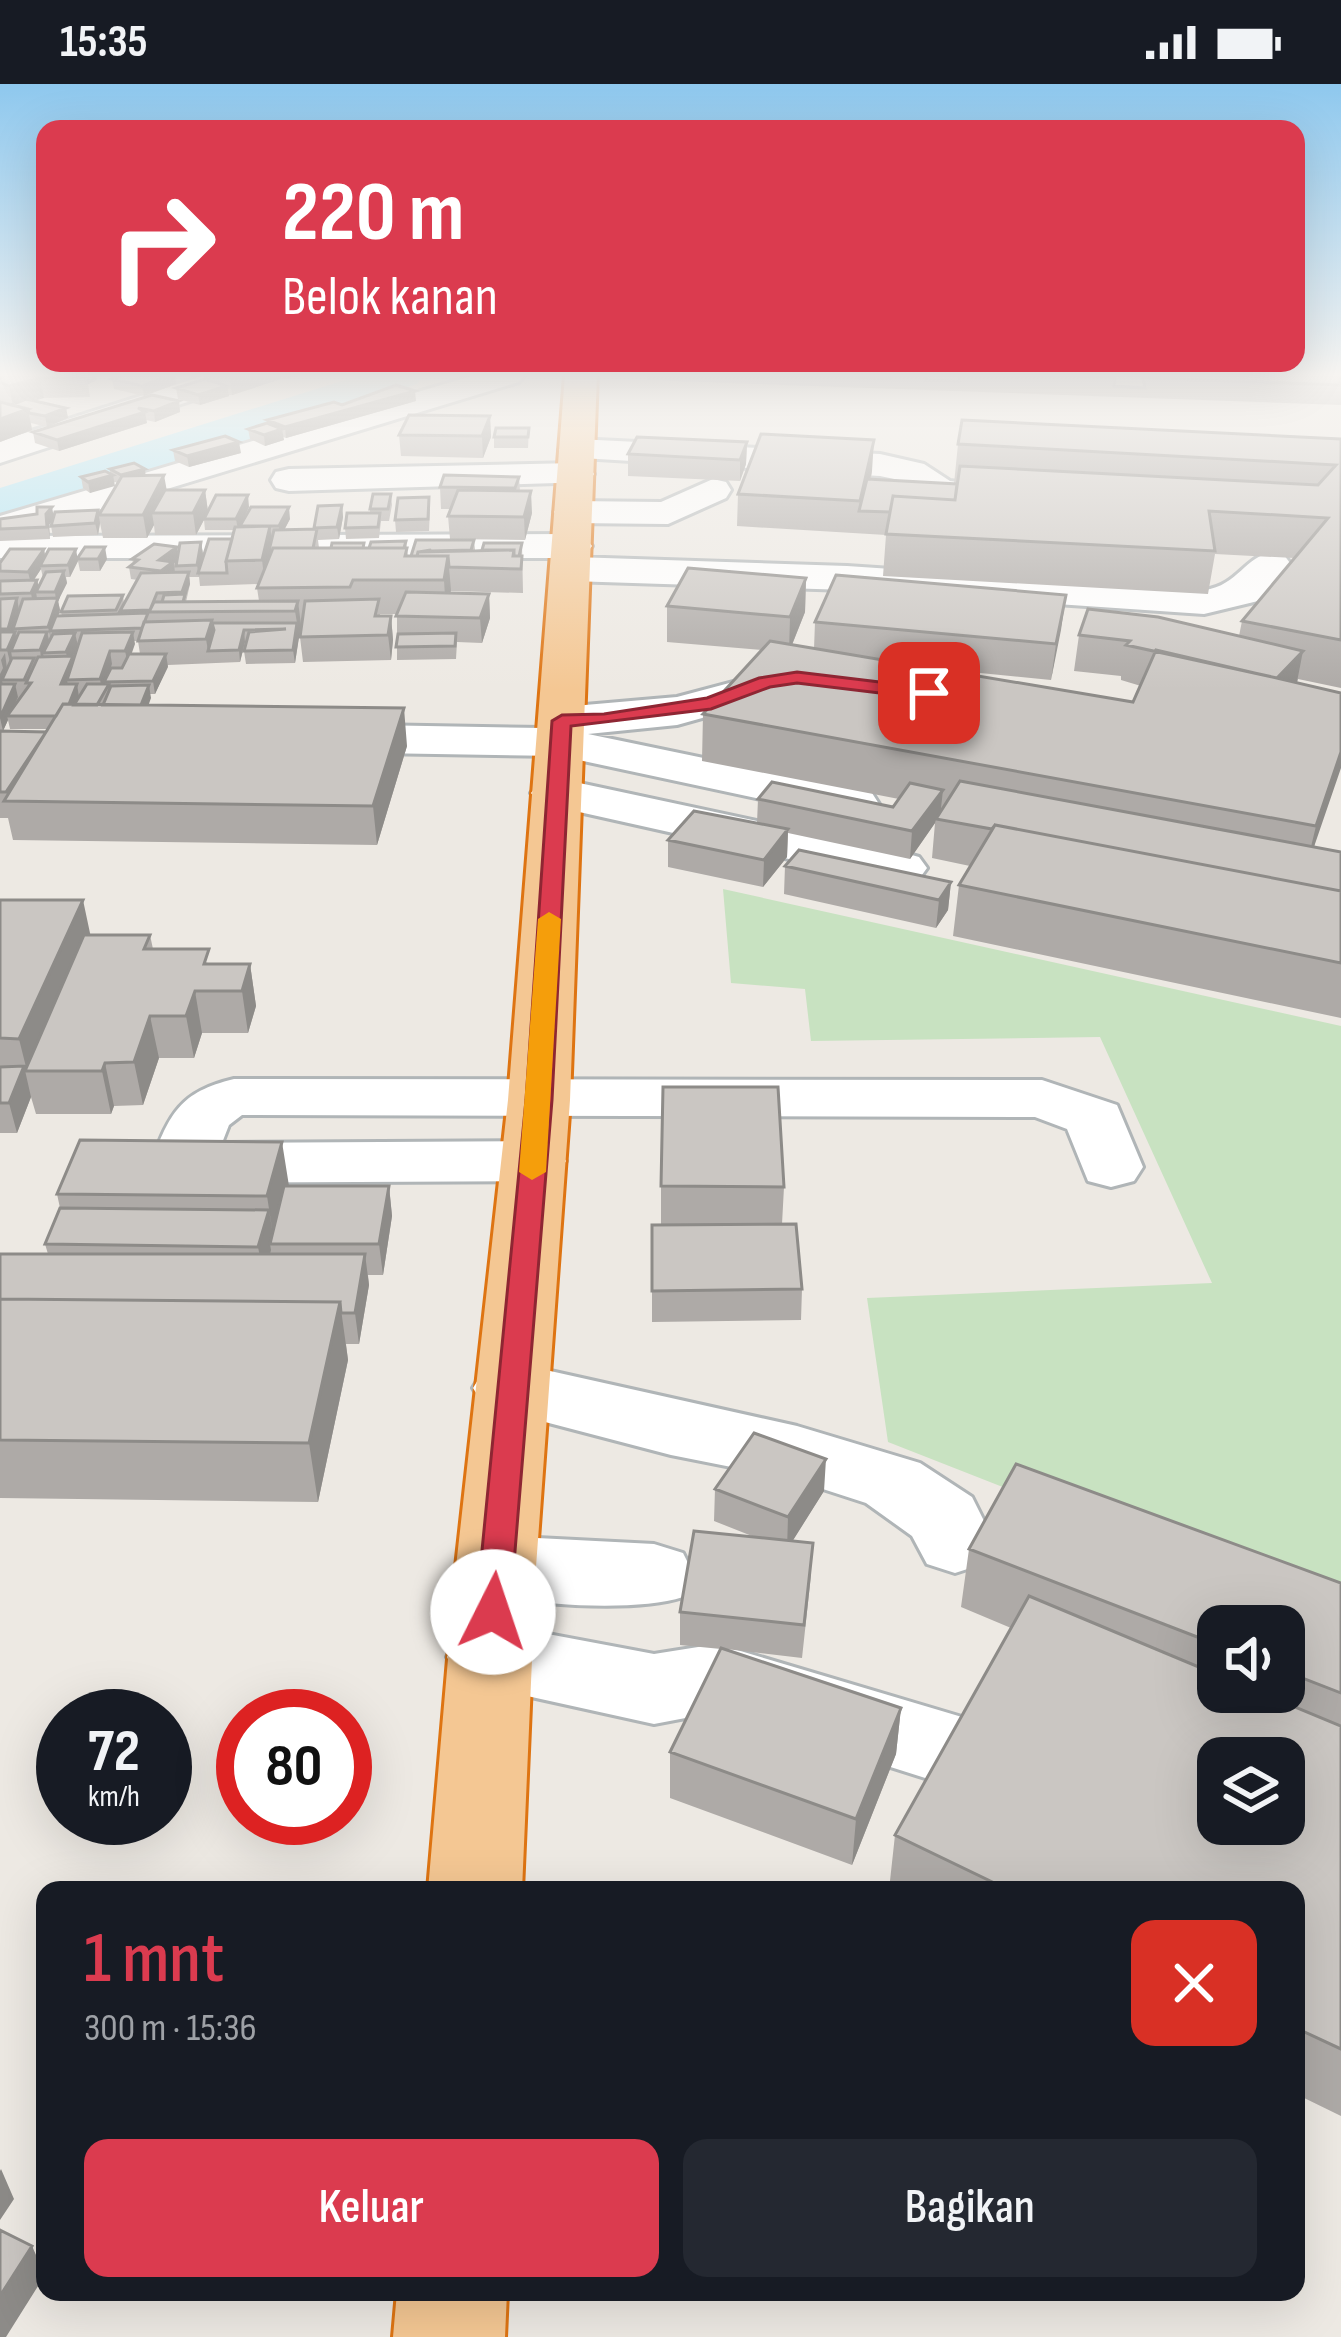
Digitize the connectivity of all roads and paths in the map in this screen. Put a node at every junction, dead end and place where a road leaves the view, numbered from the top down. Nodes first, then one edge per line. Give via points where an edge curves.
1 (202, 480) edge
2 (289, 480) dead end
3 (581, 480) edge
4 (811, 480) edge
5 (922, 480) edge
6 (713, 490) dead end
7 (1057, 501) edge
8 (581, 531) junction
9 (4, 548) edge
10 (806, 550) dead end
11 (1270, 563) dead end
12 (1230, 638) edge
13 (845, 683) edge
14 (262, 738) edge
15 (559, 752) junction
16 (900, 814) edge
17 (901, 868) edge
18 (536, 1130) junction
19 (116, 1167) edge
20 (1111, 1167) dead end
21 (510, 1388) junction
22 (955, 1543) dead end
23 (496, 1568) junction
24 (654, 1574) dead end
25 (489, 1657) junction
26 (941, 1746) edge
27 (477, 1881) edge
28 (451, 2301) edge
29 (449, 2337) edge

1 - 9 street
2 - 8 street
3 - 8 highway
4 - 8 street
5 - 7 street via 954,494
6 - 8 street via 668,513
8 - 9 street
8 - 10 street via 631,553 650,544
8 - 11 street via 847,578 1204,602 1236,599 1259,584
8 - 12 street via 674,611 860,604
8 - 15 highway
13 - 15 street via 778,680 711,703 604,719
14 - 15 street
15 - 16 street
15 - 17 street
15 - 18 highway
18 - 19 street
18 - 20 street via 1042,1098 1096,1118
18 - 21 highway
21 - 22 street via 797,1453 893,1483 944,1518
21 - 23 highway
23 - 24 street
23 - 25 highway
25 - 26 street via 654,1689 717,1678
25 - 27 highway
28 - 29 highway

